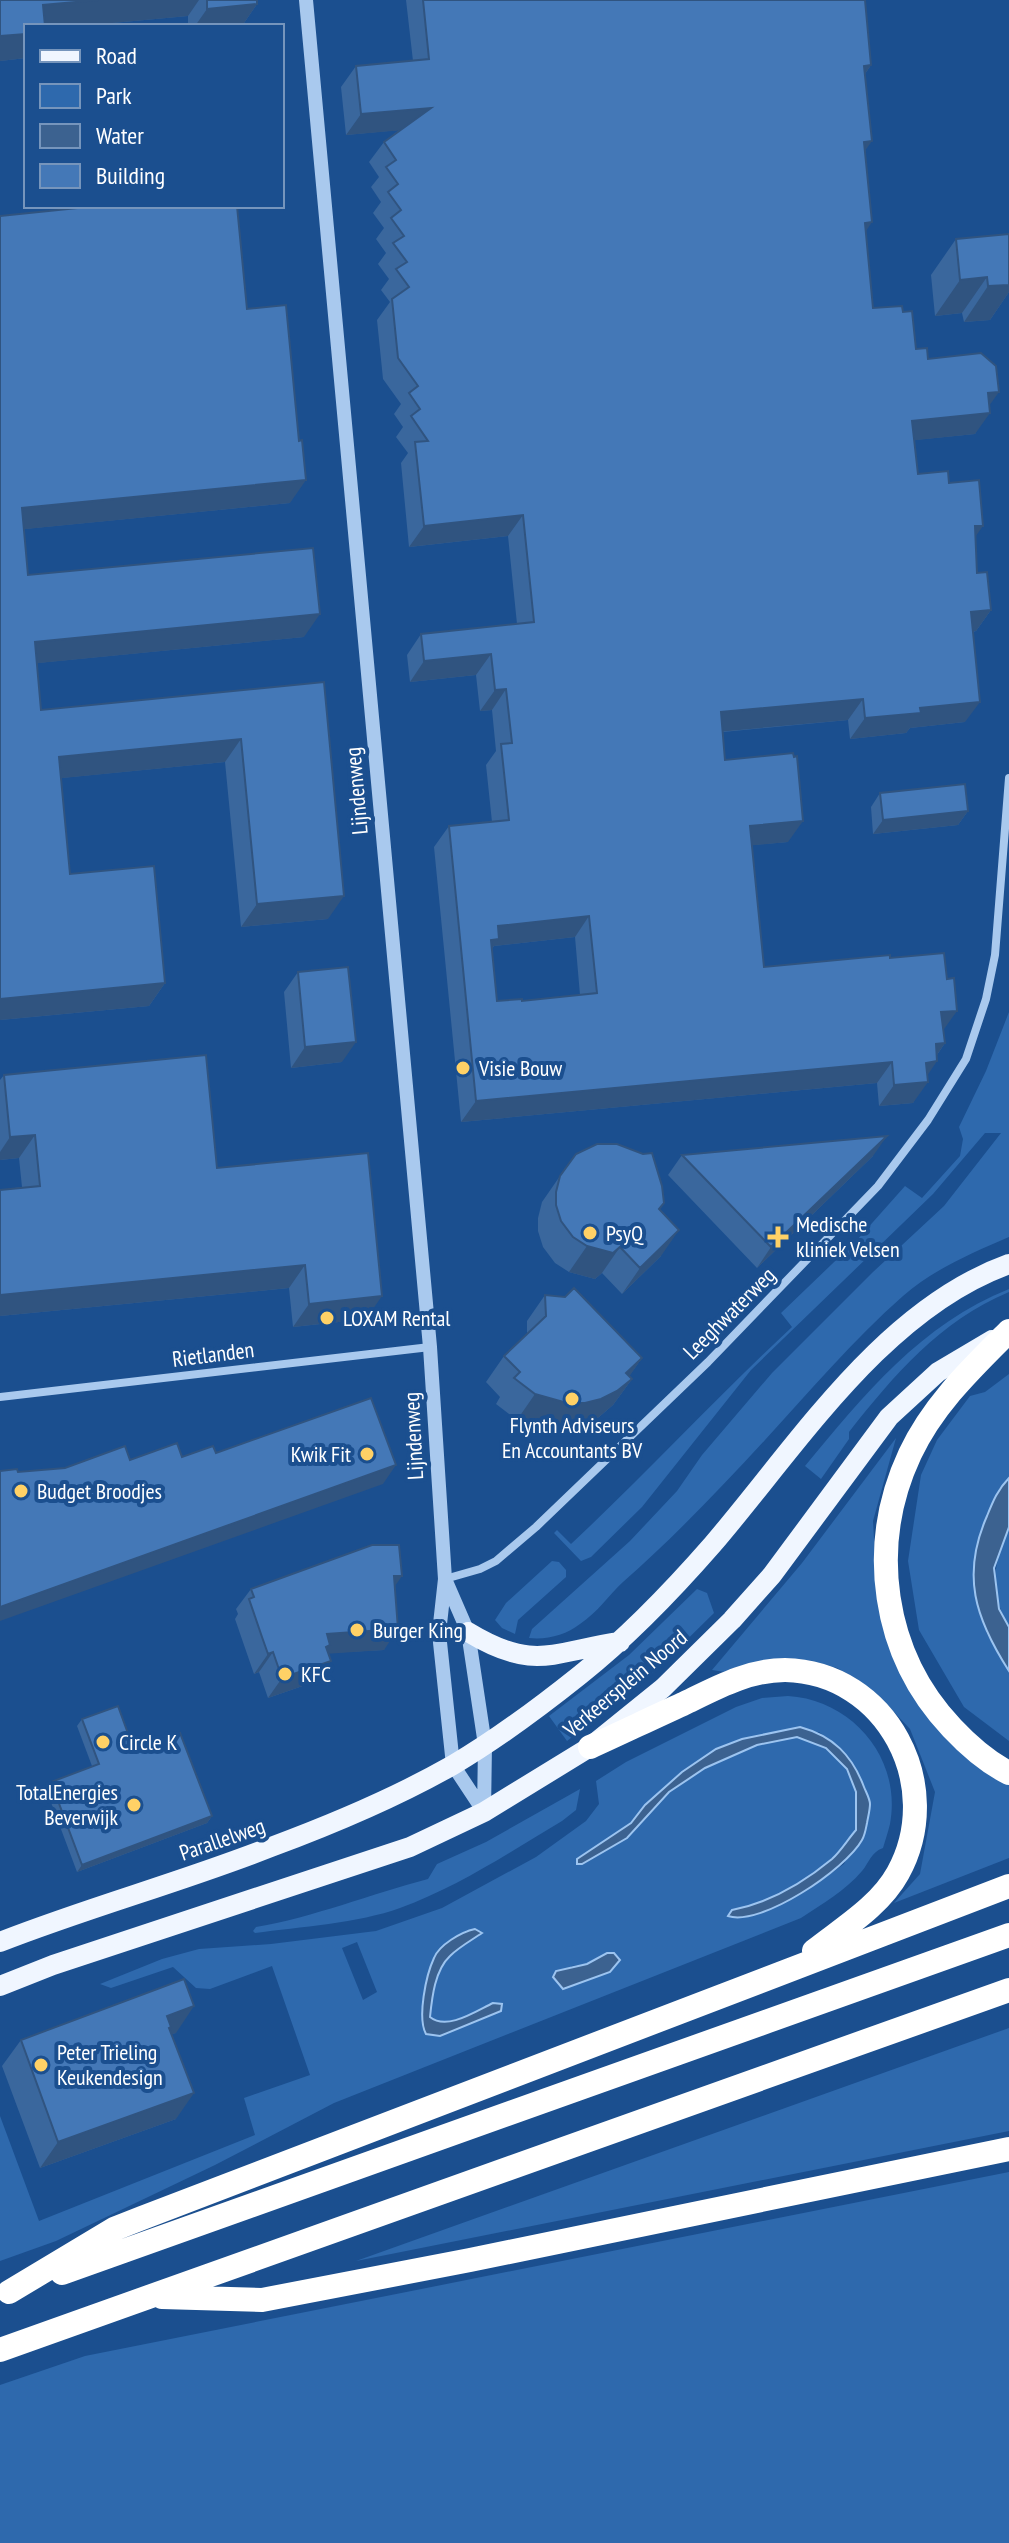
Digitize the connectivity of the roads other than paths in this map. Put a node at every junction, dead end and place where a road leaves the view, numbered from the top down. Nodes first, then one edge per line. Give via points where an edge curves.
1 (306, 0) edge
2 (1009, 778) edge
3 (1009, 1264) edge
4 (1009, 1330) edge
5 (430, 1347) junction
6 (0, 1397) edge
7 (445, 1579) junction
8 (468, 1632) junction
9 (620, 1642) junction
10 (485, 1745) junction
11 (590, 1747) junction
12 (453, 1765) junction
13 (1009, 1773) edge
14 (484, 1812) junction
15 (1009, 1886) edge
16 (1009, 1935) edge
17 (0, 1942) edge
18 (793, 1967) junction
19 (0, 1986) edge
20 (1009, 1990) edge
21 (1009, 2149) edge
22 (5, 2294) edge
23 (149, 2297) junction
24 (0, 2350) edge

1 - 5 street, Lijndenweg
2 - 7 street, Leeghwaterweg via 995,955 986,999 966,1059 928,1120 878,1186 708,1362 546,1516 496,1561
3 - 9 main road, Verkeersplein Noord via 951,1291 877,1352 714,1543
4 - 11 main road, Verkeersplein Noord via 938,1372 889,1417 772,1575 732,1620 663,1688
4 - 13 highway via 950,1390 920,1435 893,1501 885,1560 890,1613 921,1688 963,1739
5 - 6 street, Rietlanden
5 - 7 street, Lijndenweg
7 - 8 street, Lijndenweg
7 - 12 street, Lijndenweg via 439,1633
8 - 9 main road via 507,1652 532,1657
8 - 10 street, Lijndenweg
9 - 10 main road, Verkeersplein Noord
10 - 12 main road, Verkeersplein Noord
10 - 14 street, Lijndenweg
11 - 14 main road, Verkeersplein Noord
11 - 18 highway via 757,1672 820,1675 874,1707 909,1761 916,1793 915,1826 906,1856 880,1899
12 - 14 street, Lijndenweg
12 - 17 main road, Parallelweg via 270,1848
14 - 19 main road, Verkeersplein Noord via 410,1847
15 - 18 highway
16 - 22 highway
18 - 22 highway via 114,2229
20 - 23 highway
21 - 23 highway via 262,2300
23 - 24 highway

